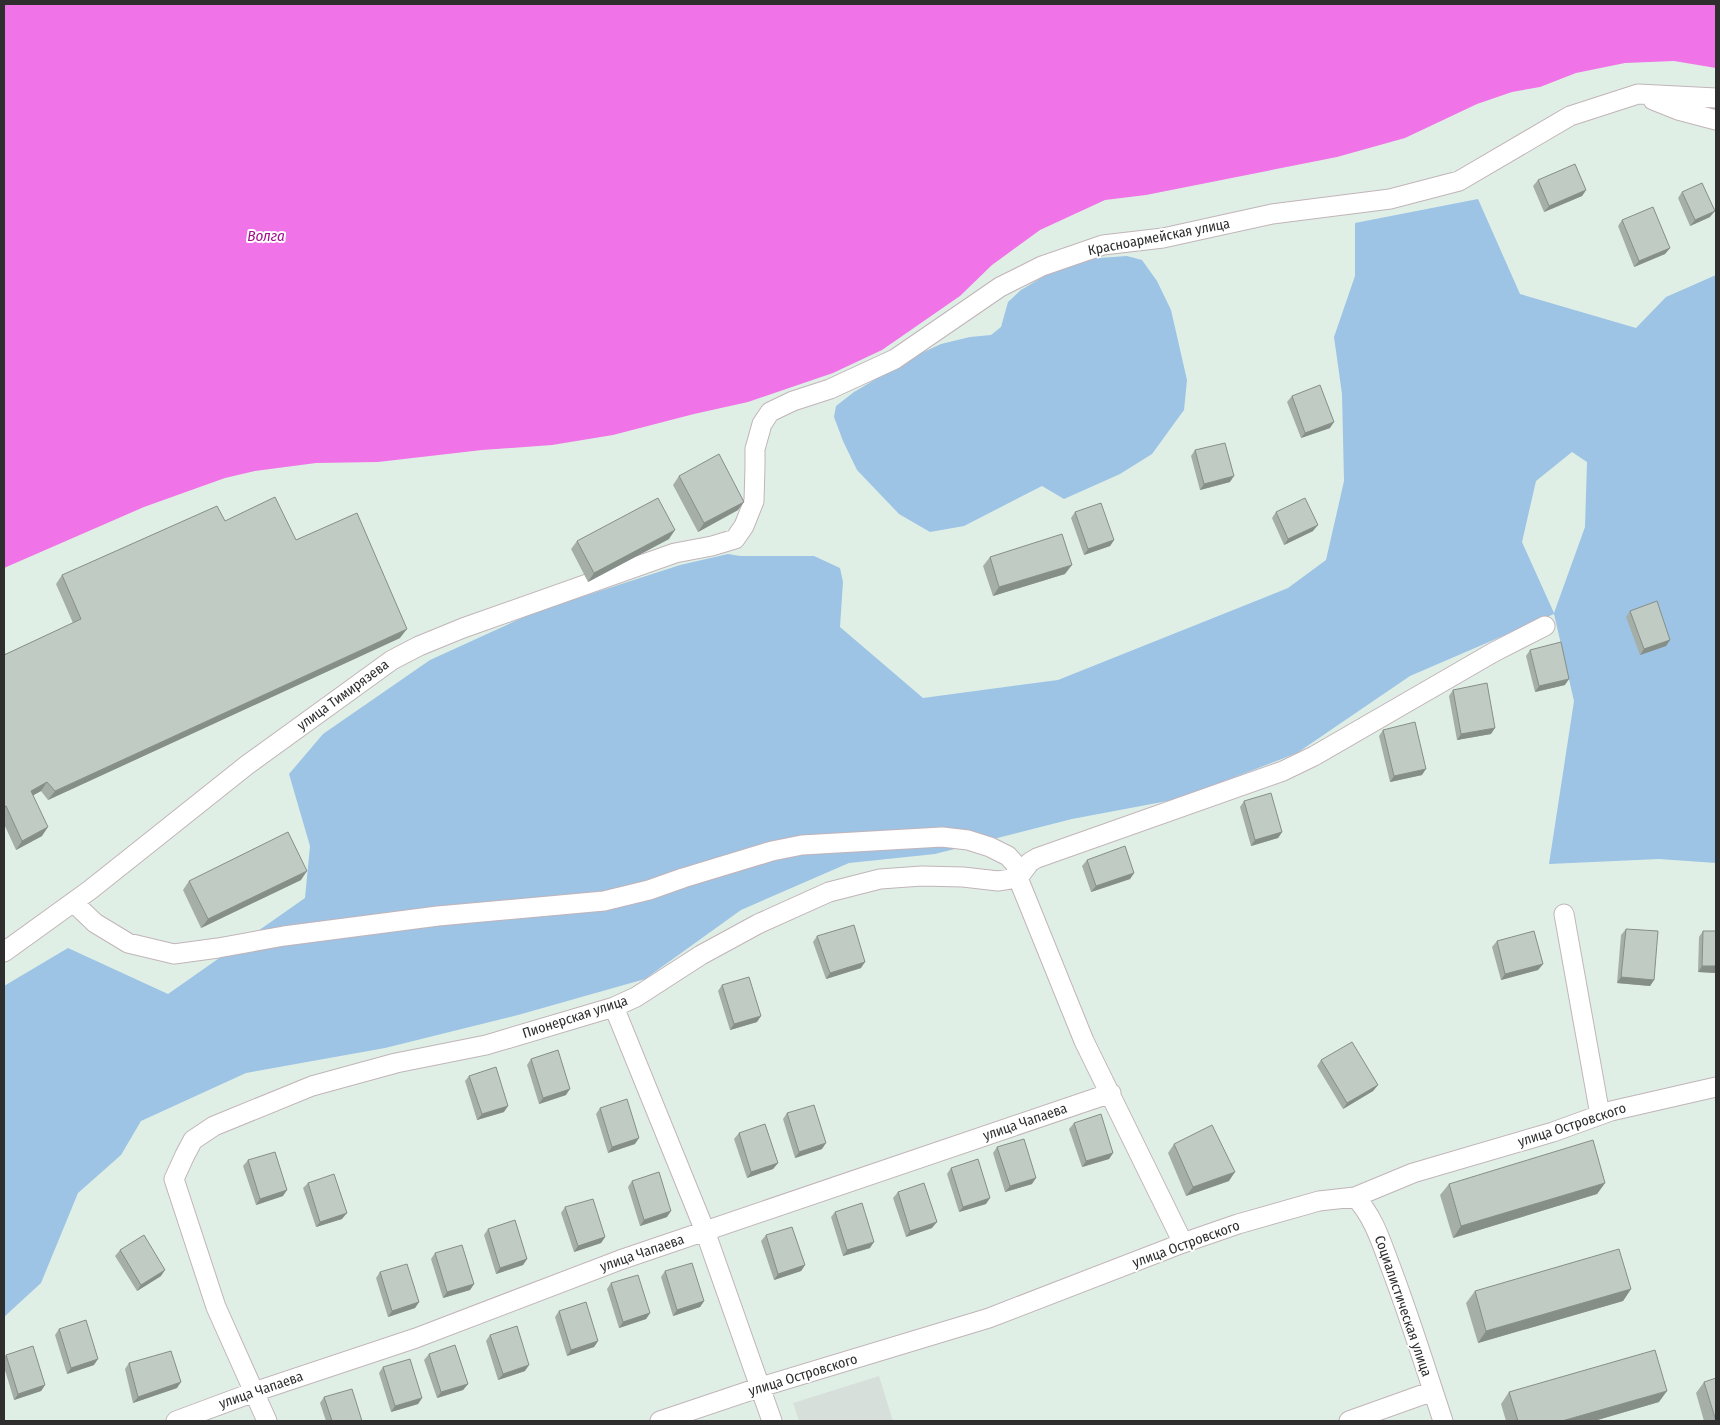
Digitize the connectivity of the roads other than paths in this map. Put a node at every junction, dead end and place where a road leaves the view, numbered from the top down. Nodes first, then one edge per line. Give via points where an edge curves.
1 (1638, 94) junction
2 (1716, 98) edge
3 (1716, 120) edge
4 (735, 539) joint
5 (1545, 626) dead end
6 (1018, 878) junction
7 (73, 902) junction
8 (1564, 914) dead end
9 (4, 952) edge
10 (614, 1007) junction
11 (1716, 1087) edge
12 (1110, 1093) junction
13 (1600, 1115) junction
14 (1355, 1197) junction
15 (705, 1231) junction
16 (1183, 1243) junction
17 (761, 1387) junction
18 (254, 1392) junction
19 (1433, 1392) junction
20 (176, 1421) edge
21 (267, 1421) edge
22 (660, 1421) edge
23 (772, 1421) edge
24 (1349, 1421) edge
25 (1443, 1421) edge

1 - 2 street
1 - 3 street via 1678,110
1 - 4 street, Красноармейская улица via 1570,116 1459,181 1390,199 1272,214 1163,238 1103,245 1042,266 1000,288 895,359 770,412 762,424 755,449 754,501
4 - 7 street, улица Тимирязева via 675,553 463,628 392,660 247,765
5 - 6 street via 1283,771 1036,858
6 - 7 street via 1016,865 1008,856 990,846 968,840 942,837 811,844 772,851 604,901 438,916 174,954 128,943 95,922
6 - 10 street, Пионерская улица via 922,876 880,879 829,892 758,924
6 - 12 street via 1084,1041
7 - 9 street, улица Тимирязева
8 - 13 street
10 - 15 street
10 - 18 street, Пионерская улица via 486,1045 396,1063 312,1086 214,1126 193,1140 174,1180 216,1307
11 - 13 street, улица Островского
12 - 15 street, улица Чапаева
12 - 16 street
13 - 14 street, улица Островского via 1413,1173
14 - 16 street, улица Островского via 1319,1201
14 - 19 street, Социалистическая улица via 1372,1218
15 - 17 street
15 - 18 street, улица Чапаева via 416,1338
16 - 17 street, улица Островского via 989,1318
17 - 22 street, улица Островского
17 - 23 street
18 - 20 street, улица Чапаева
18 - 21 street
19 - 24 street
19 - 25 street, Социалистическая улица

